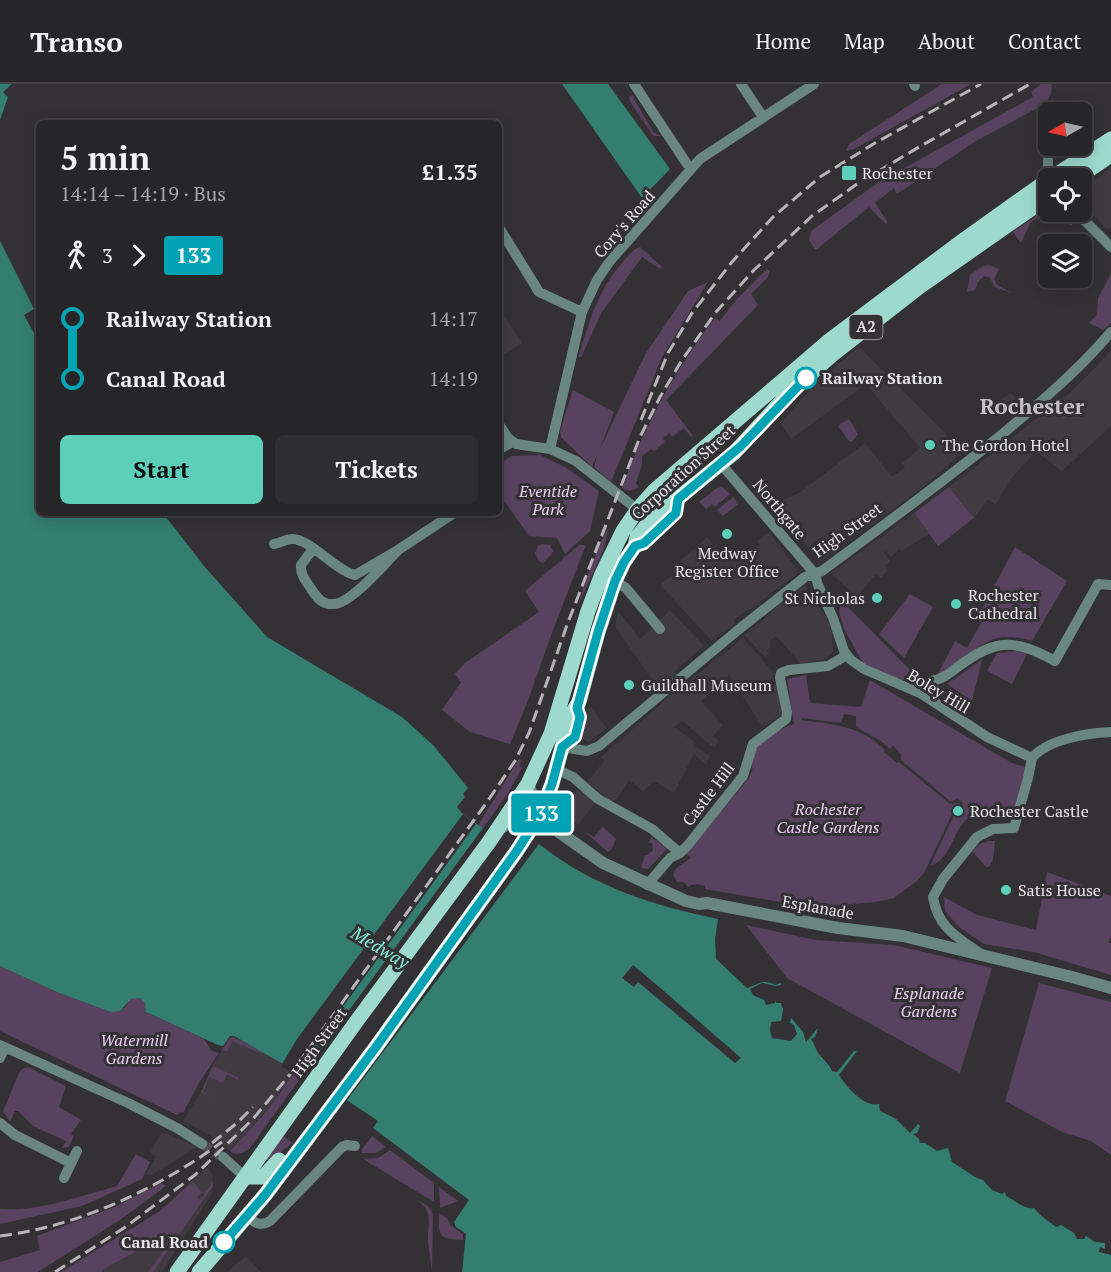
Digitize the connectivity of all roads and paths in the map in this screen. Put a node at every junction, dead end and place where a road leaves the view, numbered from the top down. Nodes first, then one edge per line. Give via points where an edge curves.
1 (634, 84) edge
2 (741, 84) edge
3 (814, 84) edge
4 (763, 117) junction
5 (1111, 139) edge
6 (1111, 155) edge
7 (1048, 160) dead end
8 (693, 167) junction
9 (1048, 168) edge
10 (1067, 168) edge
11 (1092, 168) edge
12 (1038, 188) edge
13 (1038, 204) edge
14 (1086, 222) edge
15 (502, 232) edge
16 (1111, 247) edge
17 (582, 312) junction
18 (1111, 332) edge
19 (502, 429) edge
20 (512, 442) junction
21 (502, 448) edge
22 (550, 449) junction
23 (696, 455) junction
24 (721, 464) junction
25 (678, 499) junction
26 (638, 509) junction
27 (449, 516) edge
28 (651, 520) junction
29 (274, 544) dead end
30 (635, 546) junction
31 (313, 549) junction
32 (398, 550) junction
33 (815, 574) junction
34 (615, 581) junction
35 (1111, 585) edge
36 (660, 629) dead end
37 (847, 655) junction
38 (922, 694) junction
39 (1111, 732) edge
40 (562, 747) junction
41 (1032, 758) junction
42 (556, 769) junction
43 (528, 784) junction
44 (540, 815) junction
45 (493, 835) junction
46 (680, 853) junction
47 (647, 885) junction
48 (986, 957) junction
49 (1111, 988) edge
50 (3, 1046) edge
51 (0, 1058) edge
52 (0, 1123) edge
53 (304, 1142) junction
54 (202, 1144) tunnel mouth
55 (355, 1146) dead end
56 (77, 1151) dead end
57 (223, 1157) tunnel mouth
58 (71, 1163) junction
59 (244, 1177) junction
60 (64, 1178) dead end
61 (246, 1215) junction
62 (201, 1240) junction
63 (177, 1272) edge
64 (199, 1272) edge

1 - 8 street via 687,164
2 - 4 street
3 - 4 street, Cory's Road
4 - 8 street, Cory's Road
5 - 10 main road, Corporation Street / A2
6 - 11 main road
7 - 9 street
8 - 17 street, Cory's Road via 616,253
12 - 23 main road, Corporation Street / A2 via 830,340
13 - 24 main road, Corporation Street / A2 via 919,287 833,354 793,389
14 - 16 street
15 - 17 street via 539,292
17 - 22 street, Cory's Road
18 - 33 street, High Street via 1036,406 922,497
19 - 20 street
20 - 21 street
20 - 22 street
22 - 26 street via 576,461
23 - 24 main road
23 - 26 main road, Corporation Street / A2
24 - 25 main road, Corporation Street / A2
24 - 33 street, Northgate
25 - 28 main road, Corporation Street / A2
25 - 30 main road, A2 via 676,513 644,543
26 - 28 street
26 - 43 main road, Corporation Street / A2 via 598,583 552,729
27 - 32 street
28 - 30 main road, Corporation Street / A2
29 - 31 street via 294,539
30 - 34 main road, Corporation Street / A2
31 - 32 street via 355,575
31 - 32 street via 303,561 301,572 316,597 330,604 347,599
33 - 37 street
33 - 40 street, High Street via 805,577 768,606 599,746 587,751
34 - 36 street via 626,588
34 - 40 main road, Corporation Street / A2 via 577,708 580,717 575,737
35 - 38 street via 1098,584 1055,661 1023,645 1000,645 930,681
37 - 38 street, Boley Hill via 864,669
37 - 46 street, Castle Hill via 828,666 781,673 786,719 752,745 743,776
38 - 41 street, Boley Hill via 987,736
39 - 41 street via 1068,739
40 - 42 main road, A2
41 - 48 street via 1014,828 993,829 977,837 933,897 938,917 950,932
42 - 44 main road, A2
42 - 46 street via 652,829
43 - 44 street, Esplanade
43 - 45 main road, A2
44 - 45 street via 520,812
44 - 47 street, Esplanade via 603,863
44 - 53 main road, A2
45 - 59 main road, High Street / A2
46 - 47 street, Castle Hill via 670,858
47 - 48 street, Esplanade via 697,904 903,936
48 - 49 street, Esplanade
50 - 51 street
50 - 54 street via 128,1103
52 - 58 street via 15,1135
53 - 59 main road, A2 via 284,1152 266,1175
53 - 61 main road, A2
55 - 61 street via 342,1147 270,1221 259,1225
56 - 58 street
57 - 59 street
58 - 60 street
59 - 61 main road
59 - 62 main road, High Street / A2
61 - 62 main road, A2
61 - 64 main road, A2
62 - 63 main road, High Street / A2

